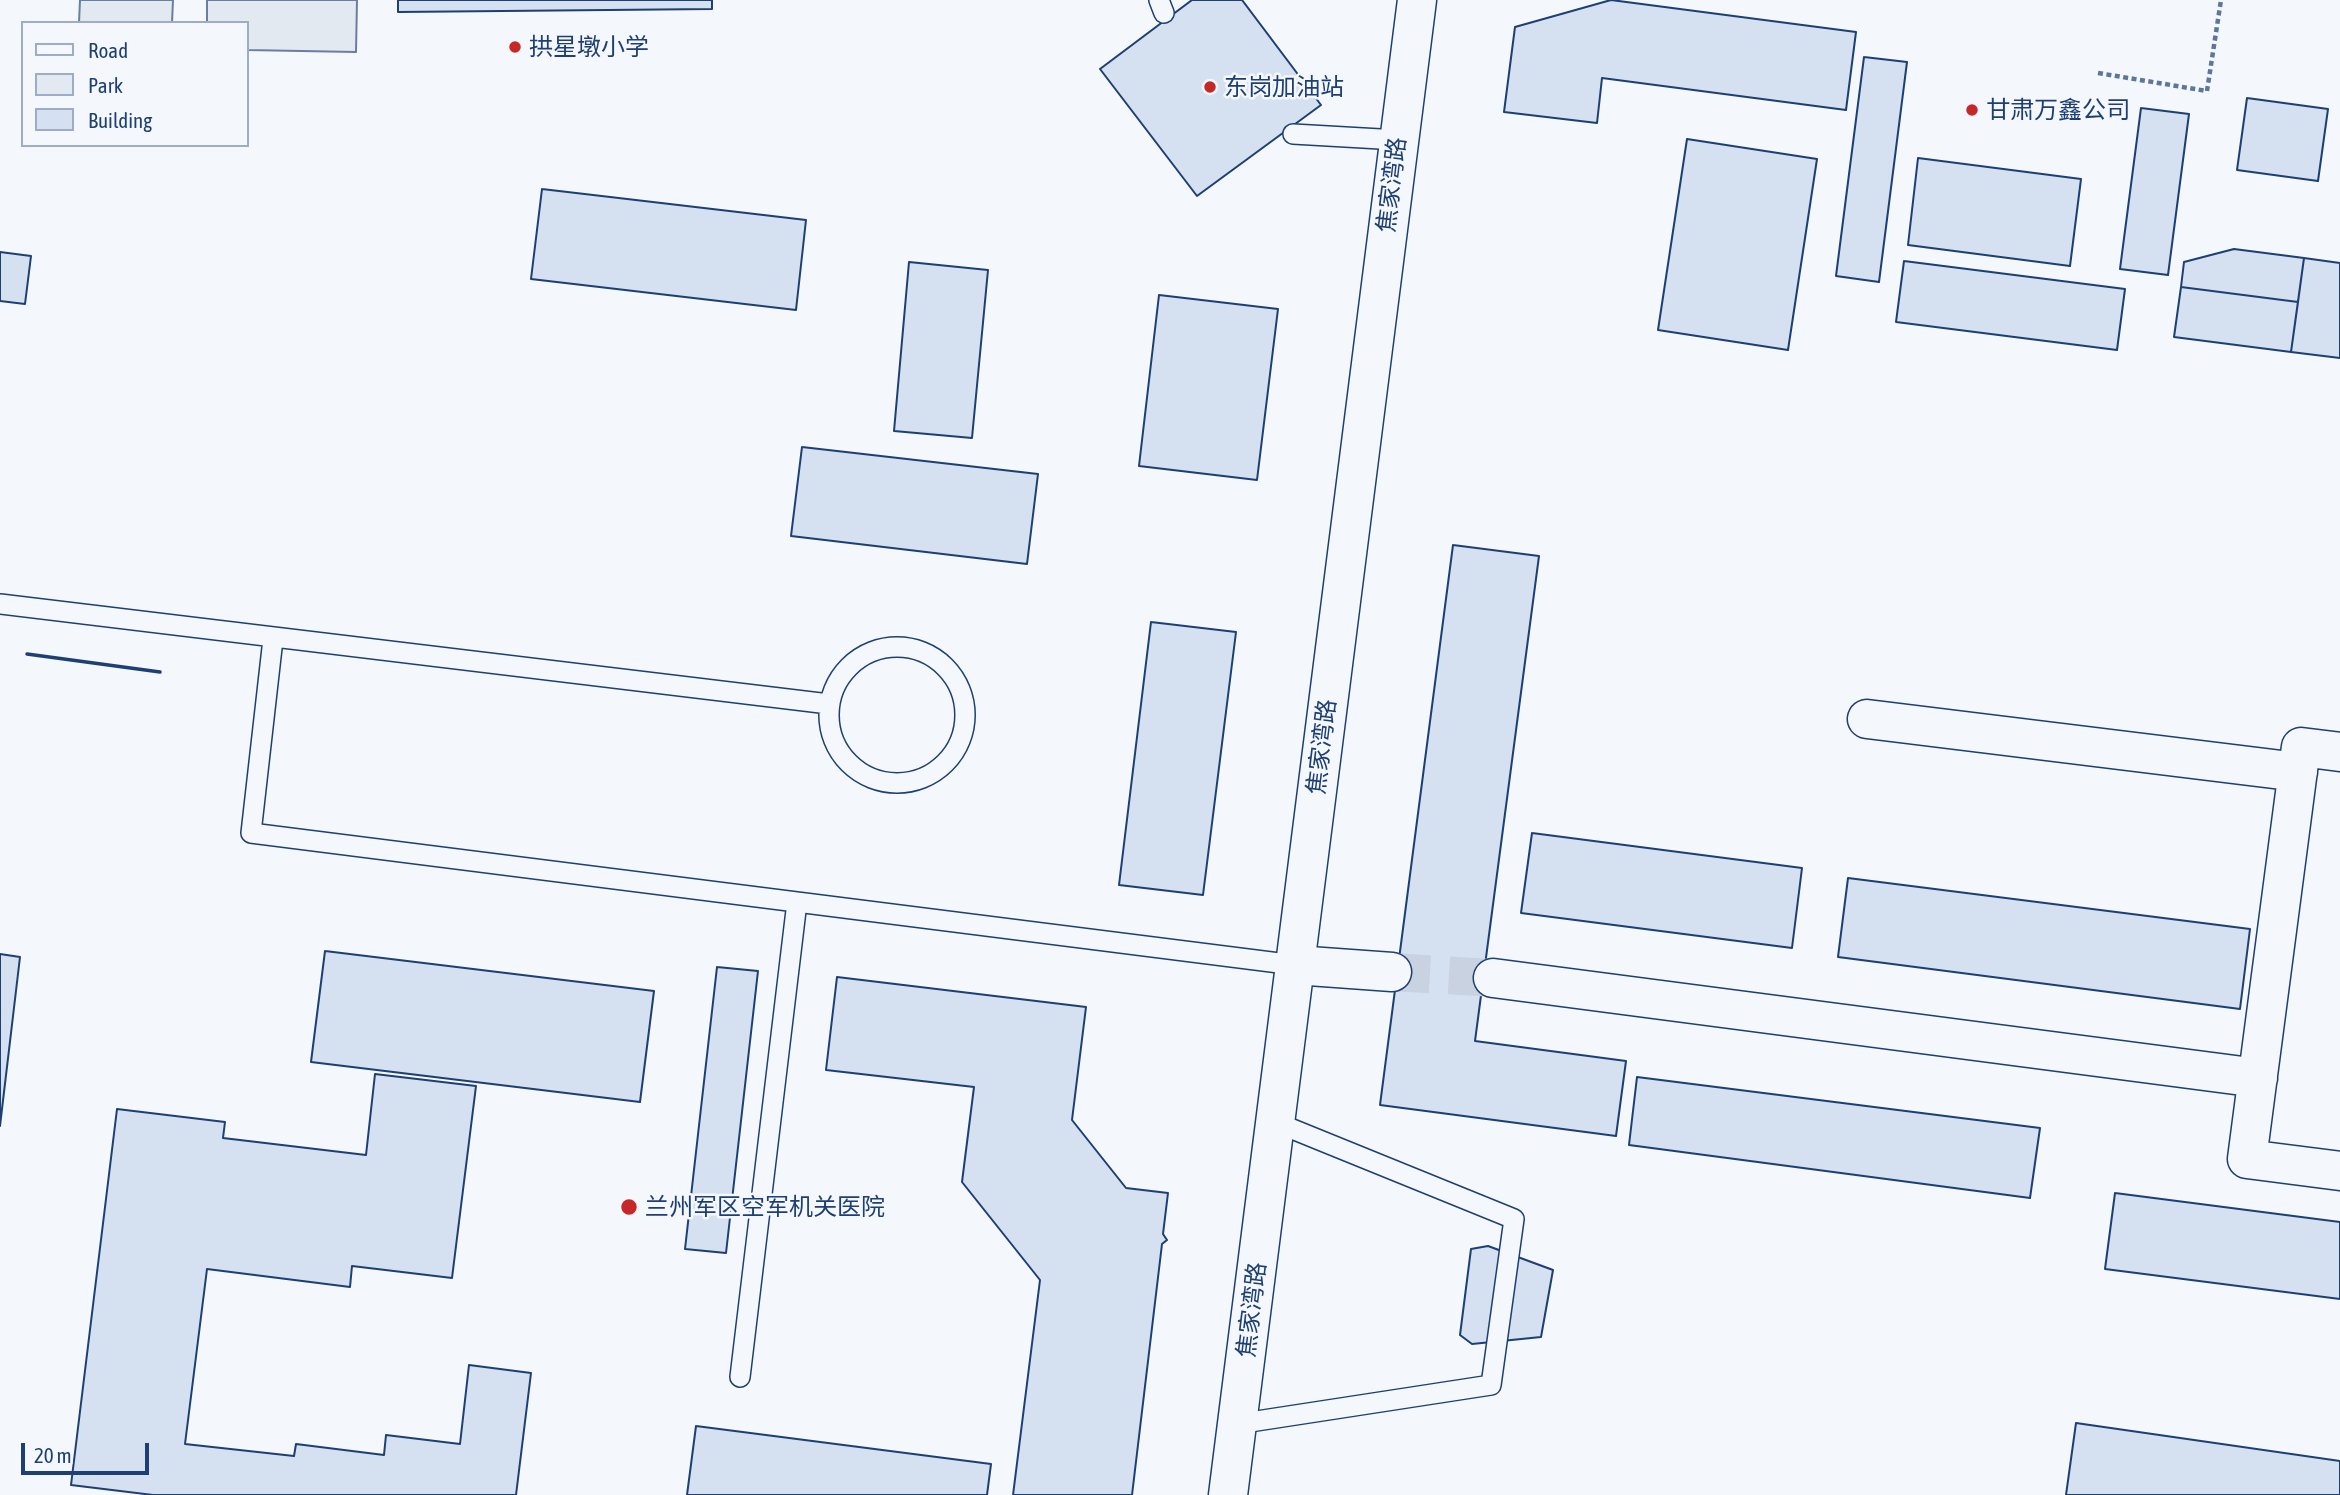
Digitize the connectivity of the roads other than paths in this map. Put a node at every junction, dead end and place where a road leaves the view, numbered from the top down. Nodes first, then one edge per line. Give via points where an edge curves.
1 (1417, 0) edge
2 (1293, 134) dead end
3 (1398, 140) junction
4 (0, 604) edge
5 (273, 639) junction
6 (829, 704) junction
7 (1867, 719) dead end
8 (2340, 752) edge
9 (2298, 772) junction
10 (797, 902) junction
11 (1295, 965) junction
12 (1392, 972) tunnel mouth
13 (1493, 978) tunnel mouth
14 (2258, 1078) junction
15 (1275, 1122) junction
16 (2340, 1171) edge
17 (740, 1377) dead end
18 (1237, 1424) junction
19 (1228, 1495) edge

1 - 3 street, 焦家湾路
2 - 3 lane
3 - 11 street, 焦家湾路
4 - 5 lane
5 - 6 lane
5 - 10 lane via 251,833
6 - 6 lane via 830,731 841,755 861,774 886,783 913,782 938,771 956,752 966,726 965,699 954,675 934,656 908,646 881,648 857,659 838,678
7 - 9 street
8 - 9 street via 2301,747
9 - 14 street
10 - 11 lane
10 - 17 lane
11 - 12 street
11 - 15 street, 焦家湾路
13 - 14 street
14 - 16 street via 2247,1160
15 - 18 street, 焦家湾路
15 - 18 lane via 1514,1219 1491,1385
18 - 19 street, 焦家湾路

